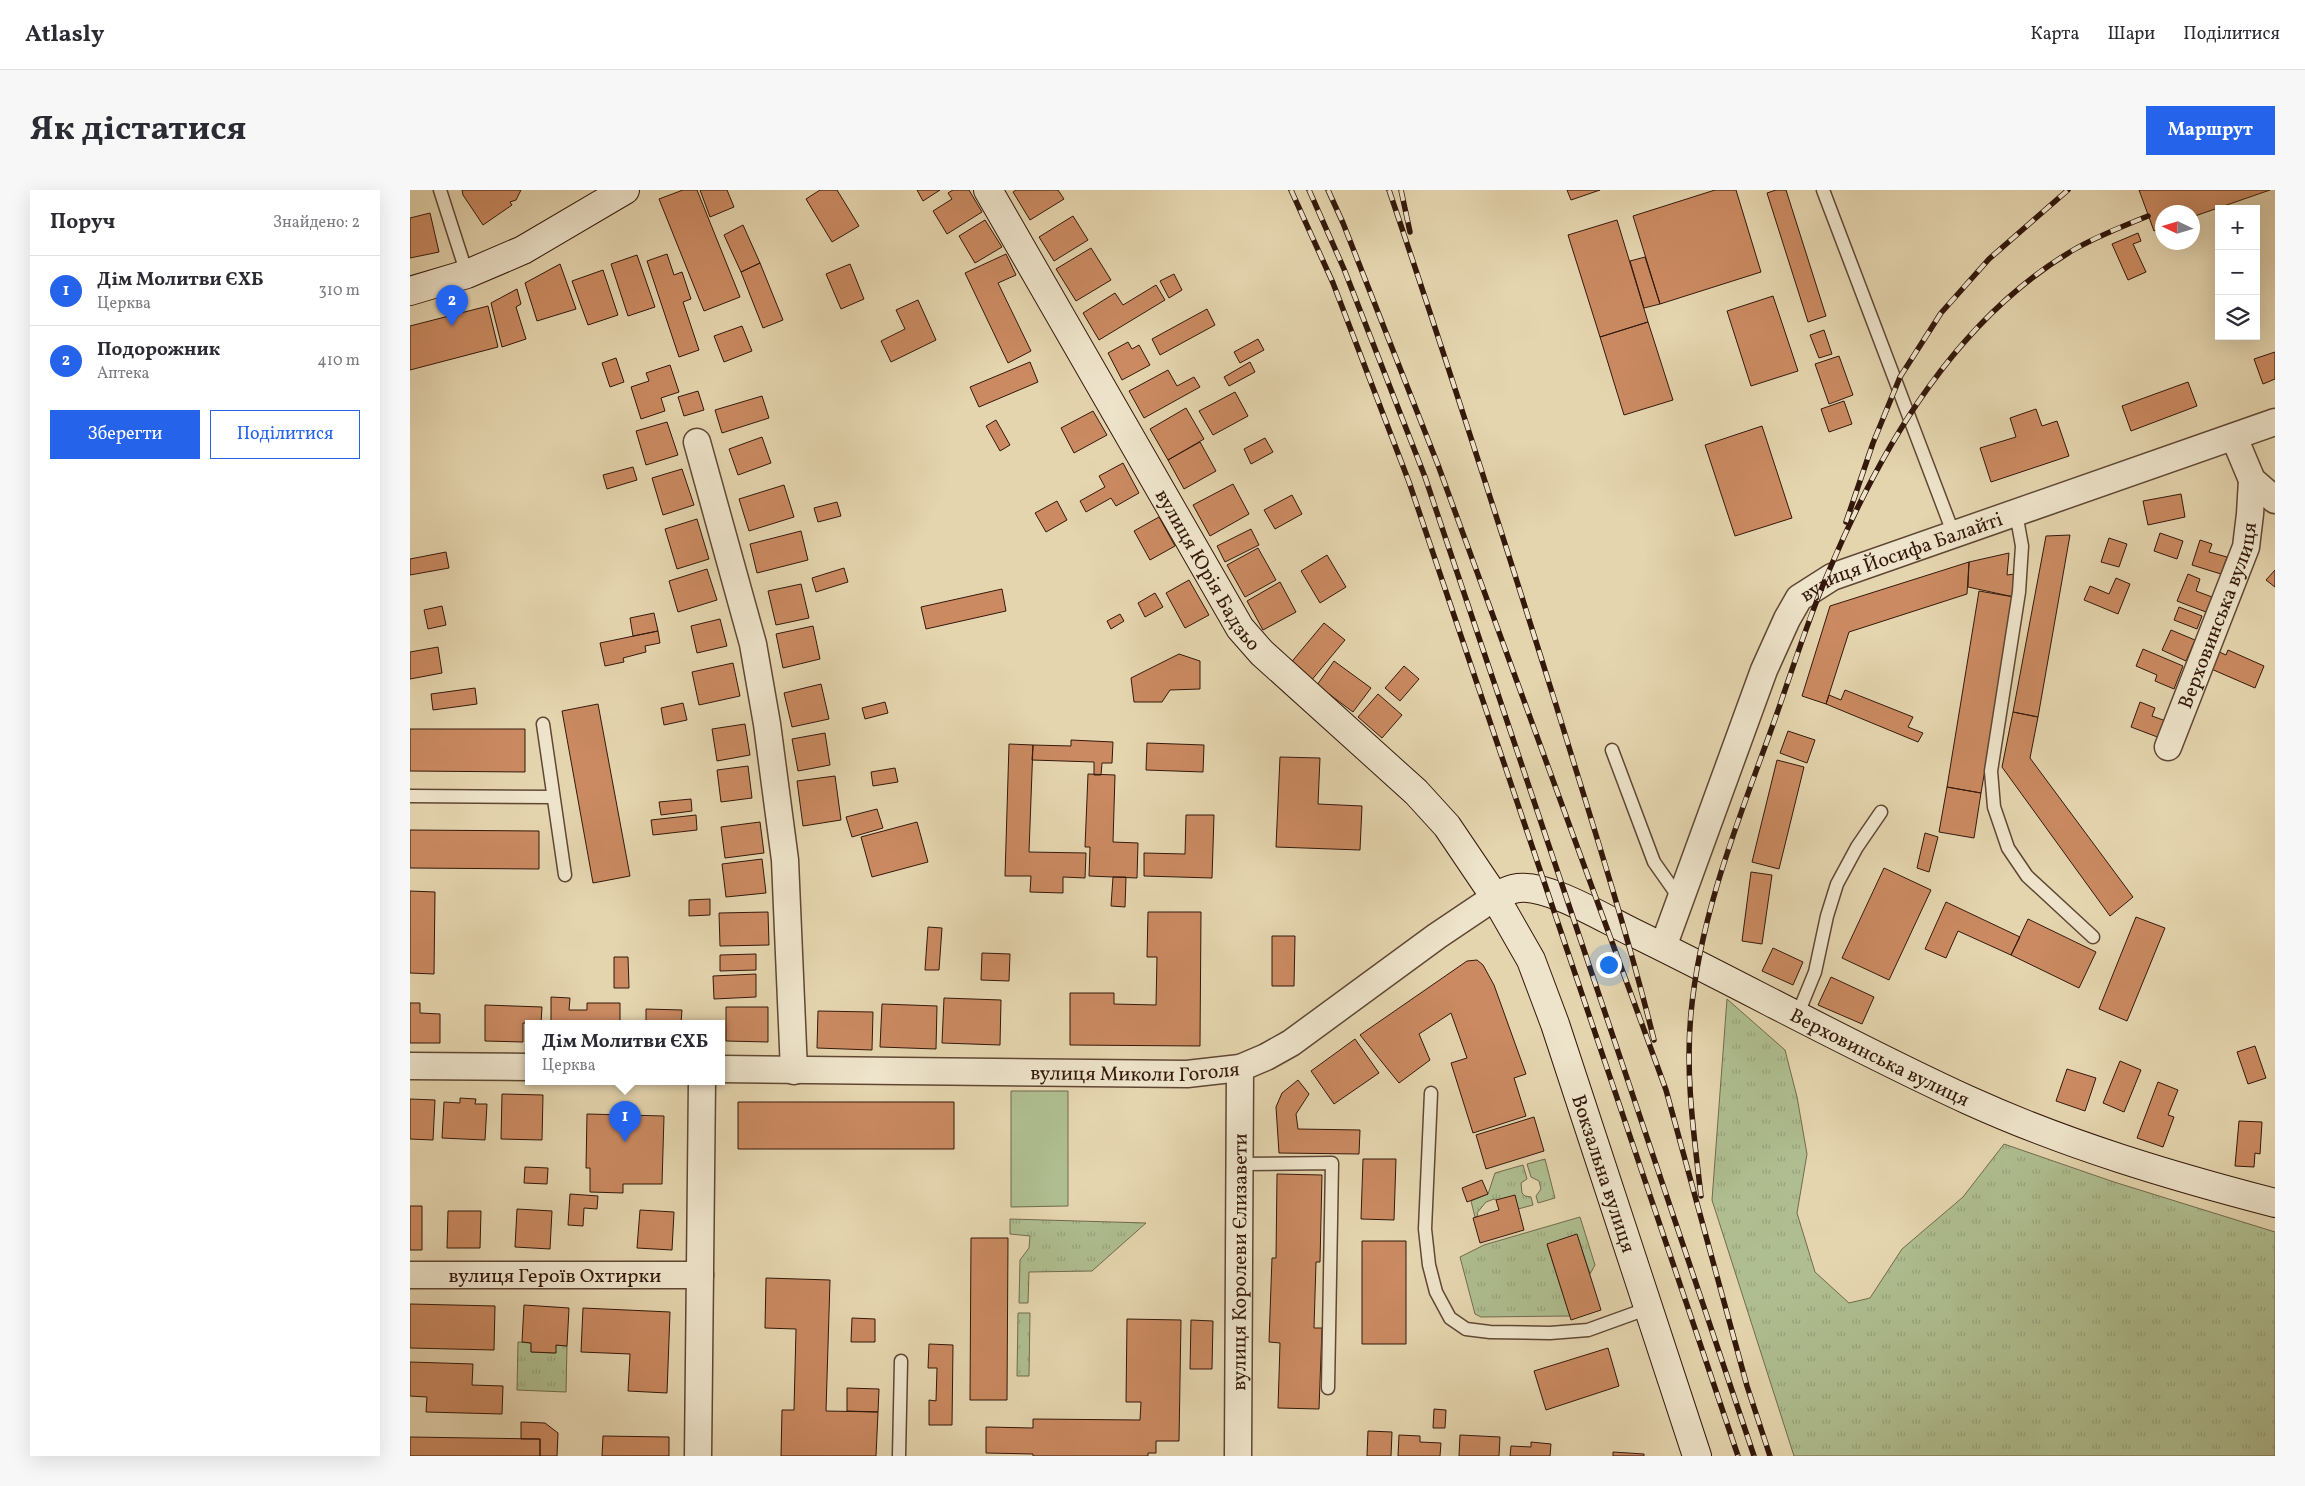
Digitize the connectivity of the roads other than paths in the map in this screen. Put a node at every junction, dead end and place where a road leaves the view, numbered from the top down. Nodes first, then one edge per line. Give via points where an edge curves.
1 (440, 190) edge
2 (624, 190) edge
3 (988, 190) edge
4 (1823, 190) edge
5 (466, 274) junction
6 (410, 291) edge
7 (2275, 422) edge
8 (2234, 437) junction
9 (697, 442) dead end
10 (2252, 480) junction
11 (2275, 500) edge
12 (2016, 513) junction
13 (1954, 535) junction
14 (543, 724) dead end
15 (2168, 747) dead end
16 (1612, 750) dead end
17 (410, 796) edge
18 (553, 797) junction
19 (1881, 812) dead end
20 (565, 876) dead end
21 (1495, 897) junction
22 (1680, 899) junction
23 (2093, 937) dead end
24 (1663, 947) junction
25 (1797, 1016) junction
26 (410, 1066) edge
27 (525, 1067) edge
28 (1240, 1068) junction
29 (725, 1069) edge
30 (794, 1070) junction
31 (702, 1085) edge
32 (1431, 1093) dead end
33 (1240, 1164) junction
34 (2271, 1197) edge
35 (410, 1275) edge
36 (700, 1275) junction
37 (1649, 1308) junction
38 (901, 1361) dead end
39 (1328, 1388) dead end
40 (698, 1456) edge
41 (899, 1456) edge
42 (1238, 1456) edge
43 (1697, 1456) edge

1 - 5 lane
2 - 5 street via 523,250
3 - 21 street, вулиця Юрія Бадзьо via 1240,628 1262,653 1416,792 1447,826
4 - 13 lane
5 - 6 street
7 - 8 street, вулиця Йосифа Балайті
8 - 10 street, Верховинська вулиця
8 - 12 street, вулиця Йосифа Балайті
9 - 30 street via 753,644 767,724 785,860
10 - 11 street, Верховинська вулиця
10 - 15 street, Верховинська вулиця via 2246,547
12 - 13 street, вулиця Йосифа Балайті
12 - 23 lane via 2022,546 2019,592 1991,771 1994,807 2008,848 2027,876
13 - 22 street, вулиця Йосифа Балайті via 1832,577 1799,598 1764,670
14 - 18 lane
16 - 22 lane via 1654,862
17 - 18 lane
18 - 20 lane
19 - 25 lane via 1837,884 1826,916 1815,972
21 - 24 street, Верховинська вулиця via 1519,888 1548,892
21 - 28 street, вулиця Миколи Гоголя via 1291,1043
21 - 37 street, Вокзальна вулиця via 1531,960 1555,1024
22 - 24 street, вулиця Йосифа Балайті
24 - 25 street, Верховинська вулиця
25 - 34 street, Верховинська вулиця via 1969,1100 2048,1133 2126,1161
26 - 27 street
28 - 30 street, вулиця Миколи Гоголя via 1187,1074
28 - 33 street, вулиця Королеви Єлизавети
29 - 30 street, вулиця Миколи Гоголя
31 - 36 street
32 - 37 lane via 1425,1229 1436,1292 1450,1318 1466,1329 1550,1333 1588,1330
33 - 39 lane via 1332,1163
33 - 42 street, вулиця Королеви Єлизавети
35 - 36 street, вулиця Героїв Охтирки
36 - 40 street
37 - 43 street, Вокзальна вулиця
38 - 41 lane

